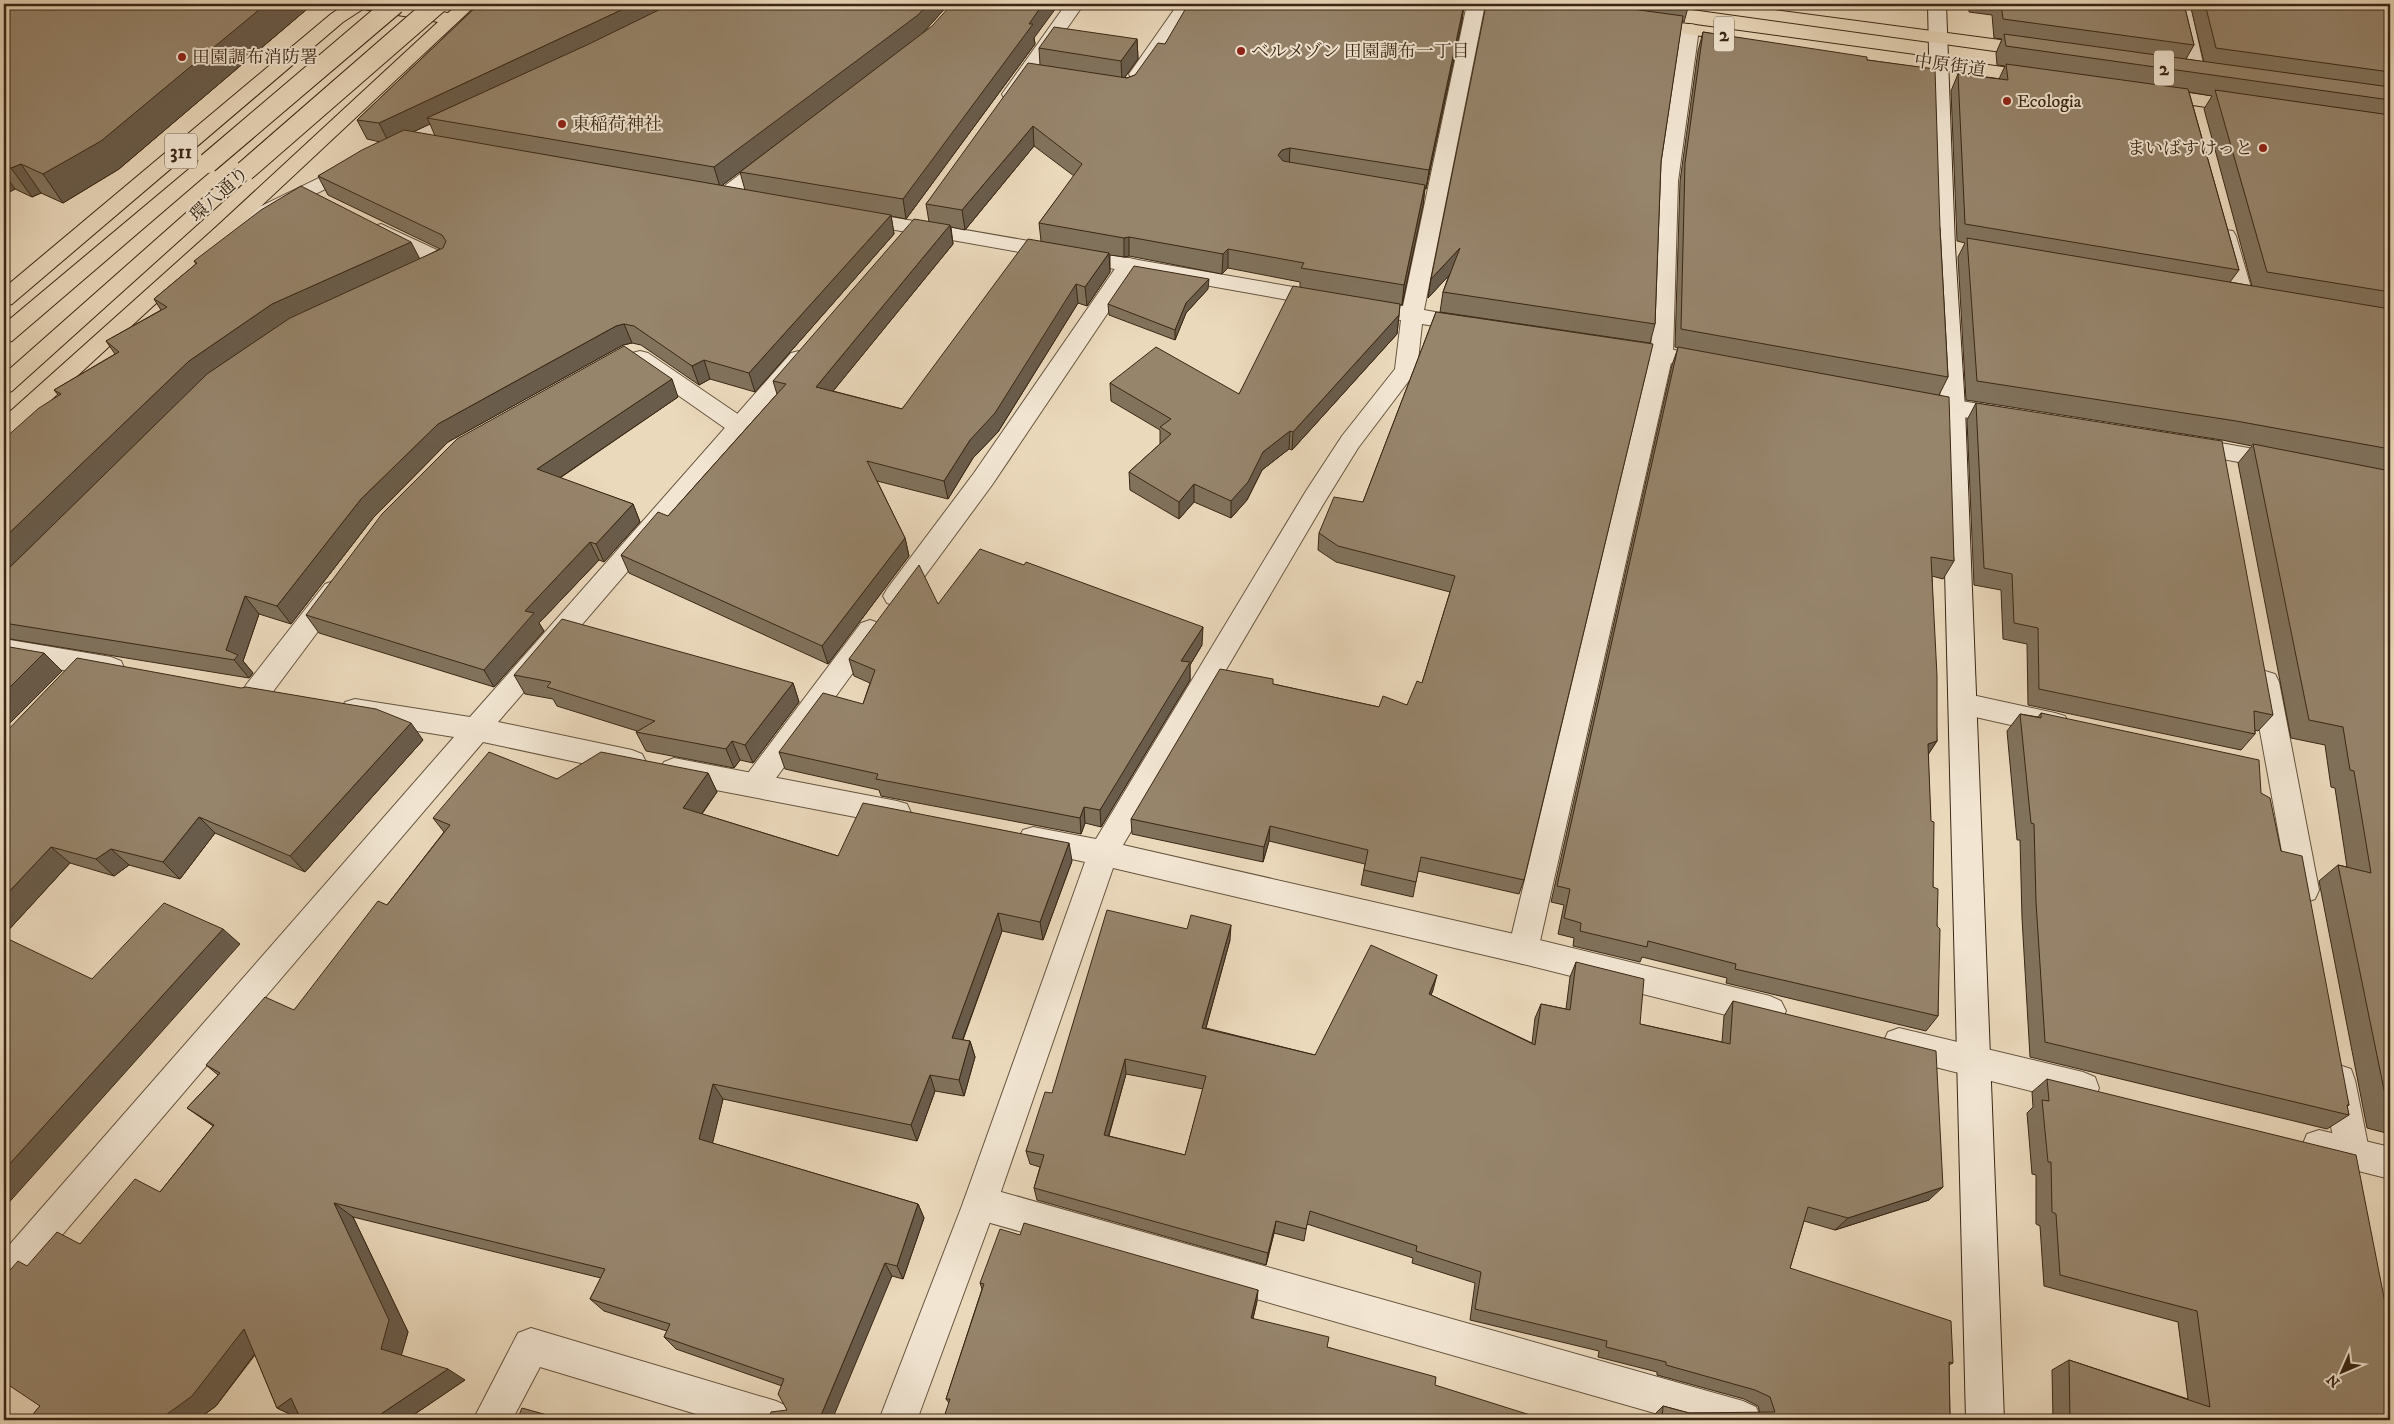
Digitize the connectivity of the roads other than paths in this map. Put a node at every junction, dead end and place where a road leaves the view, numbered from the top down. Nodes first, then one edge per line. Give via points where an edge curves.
1 (360, 4) edge
2 (395, 4) edge
3 (437, 4) edge
4 (468, 4) edge
5 (1075, 4) edge
6 (1187, 4) edge
7 (1476, 4) edge
8 (1692, 4) edge
9 (1936, 4) edge
10 (2182, 4) edge
11 (1735, 7) edge
12 (452, 19) junction
13 (1622, 20) edge
14 (1690, 29) junction
15 (1939, 50) junction
16 (2058, 54) edge
17 (2177, 70) edge
18 (2196, 72) junction
19 (2216, 75) edge
20 (2062, 81) edge
21 (1128, 89) edge
22 (2140, 92) edge
23 (2190, 99) junction
24 (482, 106) edge
25 (2266, 110) edge
26 (998, 112) edge
27 (2196, 124) edge
28 (409, 140) junction
29 (448, 147) edge
30 (788, 147) edge
31 (701, 191) edge
32 (305, 192) junction
33 (725, 195) junction
34 (754, 200) edge
35 (931, 203) edge
36 (331, 205) edge
37 (840, 214) edge
38 (2222, 221) edge
39 (365, 222) edge
40 (913, 228) junction
41 (221, 233) junction
42 (894, 249) edge
43 (1129, 265) junction
44 (402, 279) edge
45 (2243, 298) edge
46 (4, 299) edge
47 (1412, 316) junction
48 (1489, 328) edge
49 (4, 336) edge
50 (817, 338) edge
51 (1595, 344) edge
52 (1662, 354) junction
53 (615, 362) edge
54 (1730, 367) edge
55 (4, 386) edge
56 (1907, 400) edge
57 (1953, 408) junction
58 (2026, 420) edge
59 (740, 426) junction
60 (4, 430) edge
61 (2163, 441) edge
62 (2222, 450) junction
63 (2306, 466) edge
64 (2227, 480) edge
65 (349, 571) edge
66 (4, 649) edge
67 (2260, 655) edge
68 (87, 664) junction
69 (134, 672) edge
70 (66, 685) edge
71 (228, 688) edge
72 (256, 693) junction
73 (285, 698) edge
74 (1963, 704) junction
75 (333, 706) edge
76 (476, 729) junction
77 (2079, 729) edge
78 (2253, 766) edge
79 (2282, 772) junction
80 (755, 785) junction
81 (928, 819) edge
82 (1004, 834) edge
83 (1104, 853) junction
84 (2309, 919) edge
85 (1523, 950) junction
86 (1800, 1018) edge
87 (1877, 1037) edge
88 (2334, 1057) edge
89 (1972, 1061) junction
90 (2106, 1094) edge
91 (2296, 1141) edge
92 (2353, 1155) junction
93 (2390, 1163) edge
94 (980, 1203) junction
95 (4, 1277) edge
96 (492, 1420) edge
97 (776, 1420) edge
98 (898, 1420) edge
99 (1743, 1420) edge
100 (1985, 1420) edge

1 - 12 main road
1 - 46 main road, 311 via 337,18
2 - 49 main road, 環八通り / 311, bridge
3 - 55 main road, 環八通り, bridge
4 - 12 main road
5 - 26 street via 1035,75
6 - 21 street
7 - 47 street via 1427,198
8 - 11 main road, 中原街道 / 2
9 - 15 street
10 - 18 street
11 - 15 main road, 中原街道 / 2
12 - 41 main road
13 - 14 main road, 中原街道 / 2
14 - 15 main road, 中原街道 / 2
14 - 52 street via 1668,181
15 - 16 main road, 中原街道 / 2
15 - 20 main road, 中原街道 / 2
15 - 57 street via 1954,249
17 - 18 main road, 2
18 - 19 main road, 2
22 - 23 main road, 2
23 - 25 main road, 2
23 - 27 street
24 - 28 street
28 - 29 street
28 - 32 street
30 - 33 street
31 - 33 street
32 - 36 street
32 - 41 street
33 - 34 street
35 - 40 street
37 - 40 street
38 - 45 street
39 - 44 street via 442,261
40 - 42 street
40 - 43 street
41 - 60 main road
43 - 47 street
43 - 80 street via 983,478
47 - 48 street
47 - 83 street via 1406,370 1350,442 1315,497
50 - 59 street
51 - 52 street
52 - 54 street
52 - 85 street
53 - 59 street via 632,352
56 - 57 street
57 - 58 street
57 - 74 street
59 - 76 street
61 - 62 street
62 - 63 street
62 - 64 street
65 - 72 street
66 - 68 street
67 - 79 street
68 - 69 street
68 - 70 street
71 - 72 street
72 - 73 street
74 - 77 street
74 - 89 street
75 - 76 street
76 - 80 street via 513,739
76 - 95 street
78 - 79 street
79 - 84 street
80 - 81 street
82 - 83 street
83 - 85 street
83 - 94 street
85 - 86 street
87 - 89 street
88 - 92 street
89 - 90 street
89 - 100 street
91 - 92 street
92 - 93 street
94 - 98 street
94 - 99 street
96 - 97 street via 531,1346

